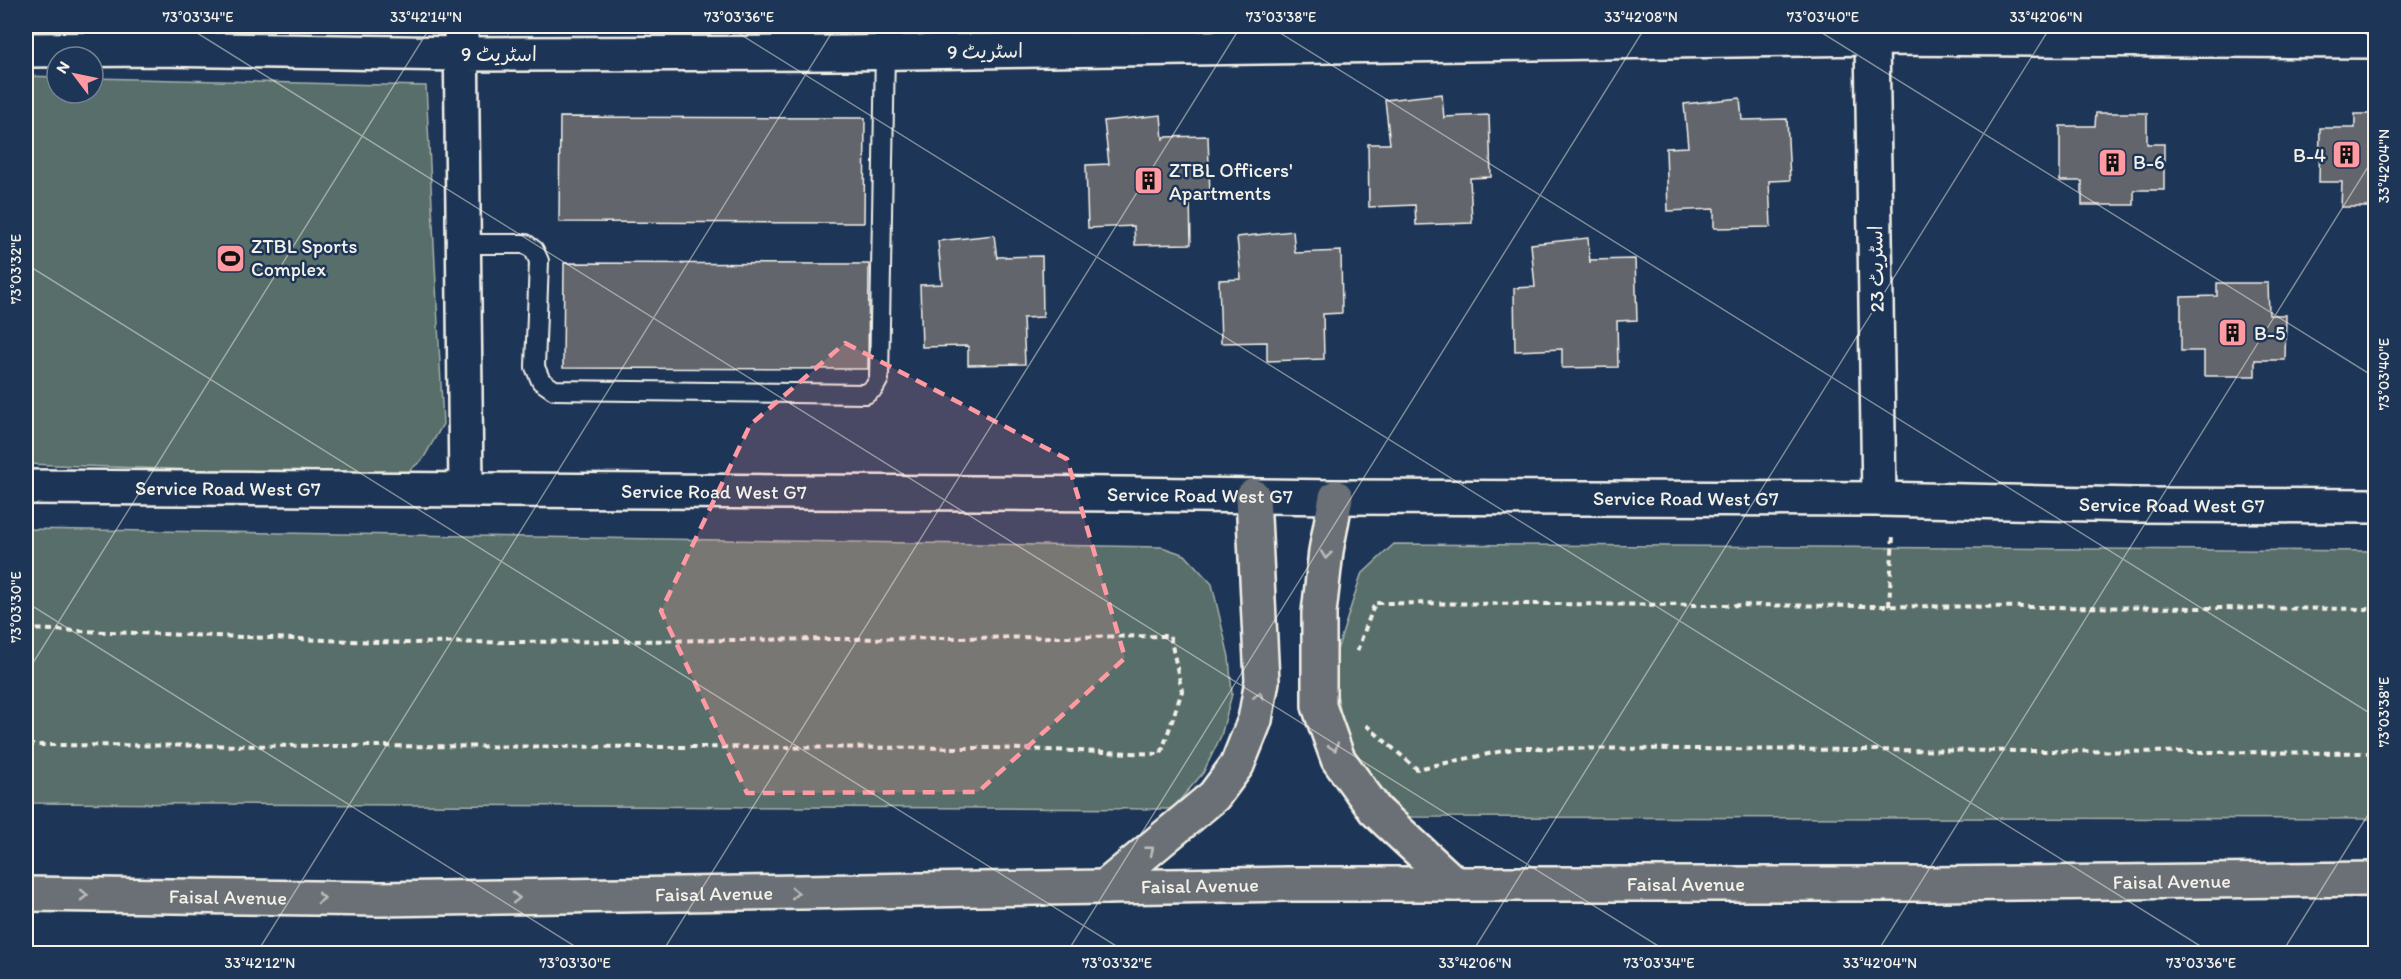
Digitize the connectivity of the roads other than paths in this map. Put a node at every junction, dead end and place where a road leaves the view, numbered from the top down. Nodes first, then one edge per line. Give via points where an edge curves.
1 (1554, 34) edge
2 (1218, 36) edge
3 (155, 37) edge
4 (1872, 38) junction
5 (844, 39) edge
6 (461, 40) edge
7 (2376, 41) edge
8 (26, 50) edge
9 (885, 52) junction
10 (463, 244) junction
11 (26, 488) edge
12 (466, 489) junction
13 (1253, 496) junction
14 (1336, 497) junction
15 (1887, 499) junction
16 (2376, 506) edge
17 (2376, 879) edge
18 (1455, 884) junction
19 (1105, 887) junction
20 (26, 894) edge

1 - 2 street, اسٹریٹ 9
1 - 4 street, اسٹریٹ 9
2 - 9 street, اسٹریٹ 9
3 - 6 street, اسٹریٹ 9
3 - 8 street, اسٹریٹ 9
4 - 7 street, اسٹریٹ 9
4 - 15 street, اسٹریٹ 23
5 - 6 street, اسٹریٹ 9
5 - 9 street, اسٹریٹ 9
6 - 10 street
9 - 10 lane via 879,379 866,394 554,390 541,381 535,367 539,261 534,250 526,244
10 - 12 street
11 - 12 street, Service Road West G7
12 - 13 street, Service Road West G7
13 - 14 street, Service Road West G7
19 -> 13 main road via 1214,796 1238,765 1254,720 1262,681
14 - 15 street, Service Road West G7
14 -> 18 main road via 1319,613 1319,706 1338,759 1375,810
15 - 16 street, Service Road West G7
17 - 18 main road, Faisal Avenue
18 - 19 main road, Faisal Avenue
20 -> 19 main road, Faisal Avenue via 416,899

